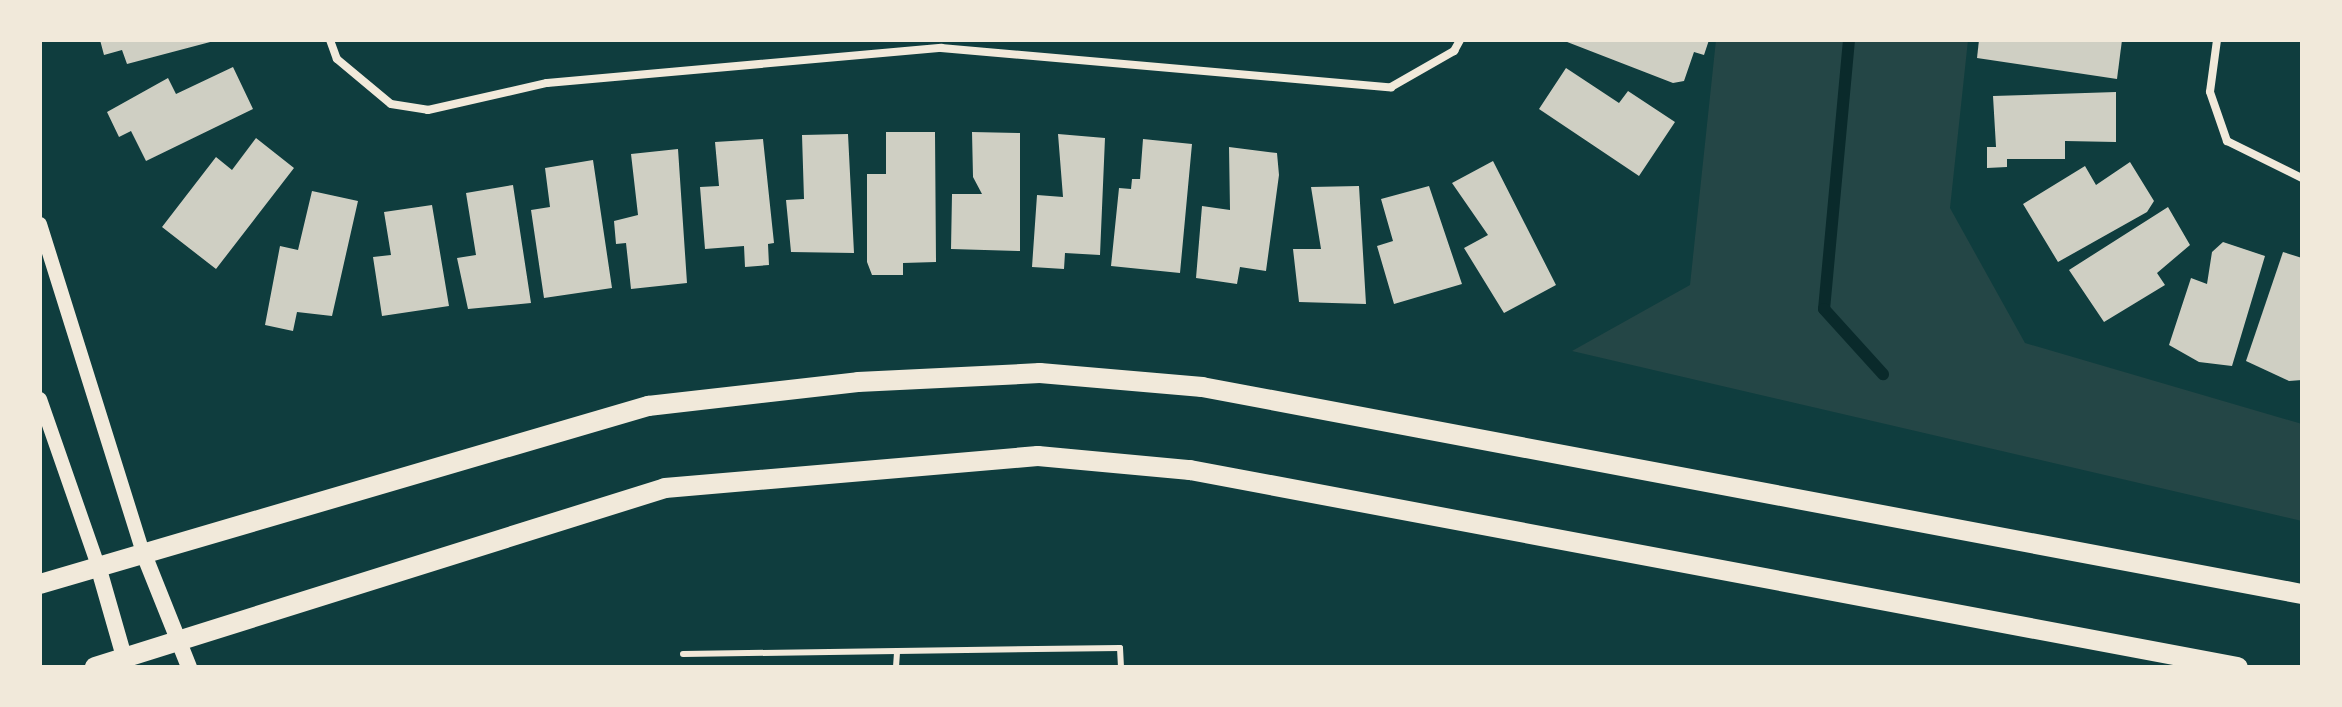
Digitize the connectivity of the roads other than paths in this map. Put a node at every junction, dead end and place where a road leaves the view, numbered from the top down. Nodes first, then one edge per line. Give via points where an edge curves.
1 (330, 40) edge
2 (1460, 40) edge
3 (2217, 40) edge
4 (940, 44) edge
5 (2302, 178) edge
6 (40, 224) edge
7 (40, 399) edge
8 (143, 552) junction
9 (98, 566) junction
10 (40, 584) edge
11 (2302, 594) edge
12 (178, 640) junction
13 (897, 651) junction
14 (683, 654) dead end
15 (125, 662) edge
16 (95, 667) edge
17 (189, 667) edge
18 (896, 667) edge
19 (1121, 667) edge
20 (2238, 667) edge

1 - 4 street via 337,59 391,104 428,110 547,83
2 - 4 street via 1454,51 1391,87
3 - 5 street via 2210,92 2227,141
6 - 8 street
7 - 9 street
8 - 9 main road
8 - 11 main road via 648,406 858,382 1040,373 1202,387
8 - 12 main road
9 - 10 main road
9 - 15 main road
12 - 15 main road
12 - 17 main road
12 - 20 main road via 665,488 1038,456 1190,470
13 - 14 lane
13 - 18 lane
13 - 19 lane via 1120,648
15 - 16 main road

